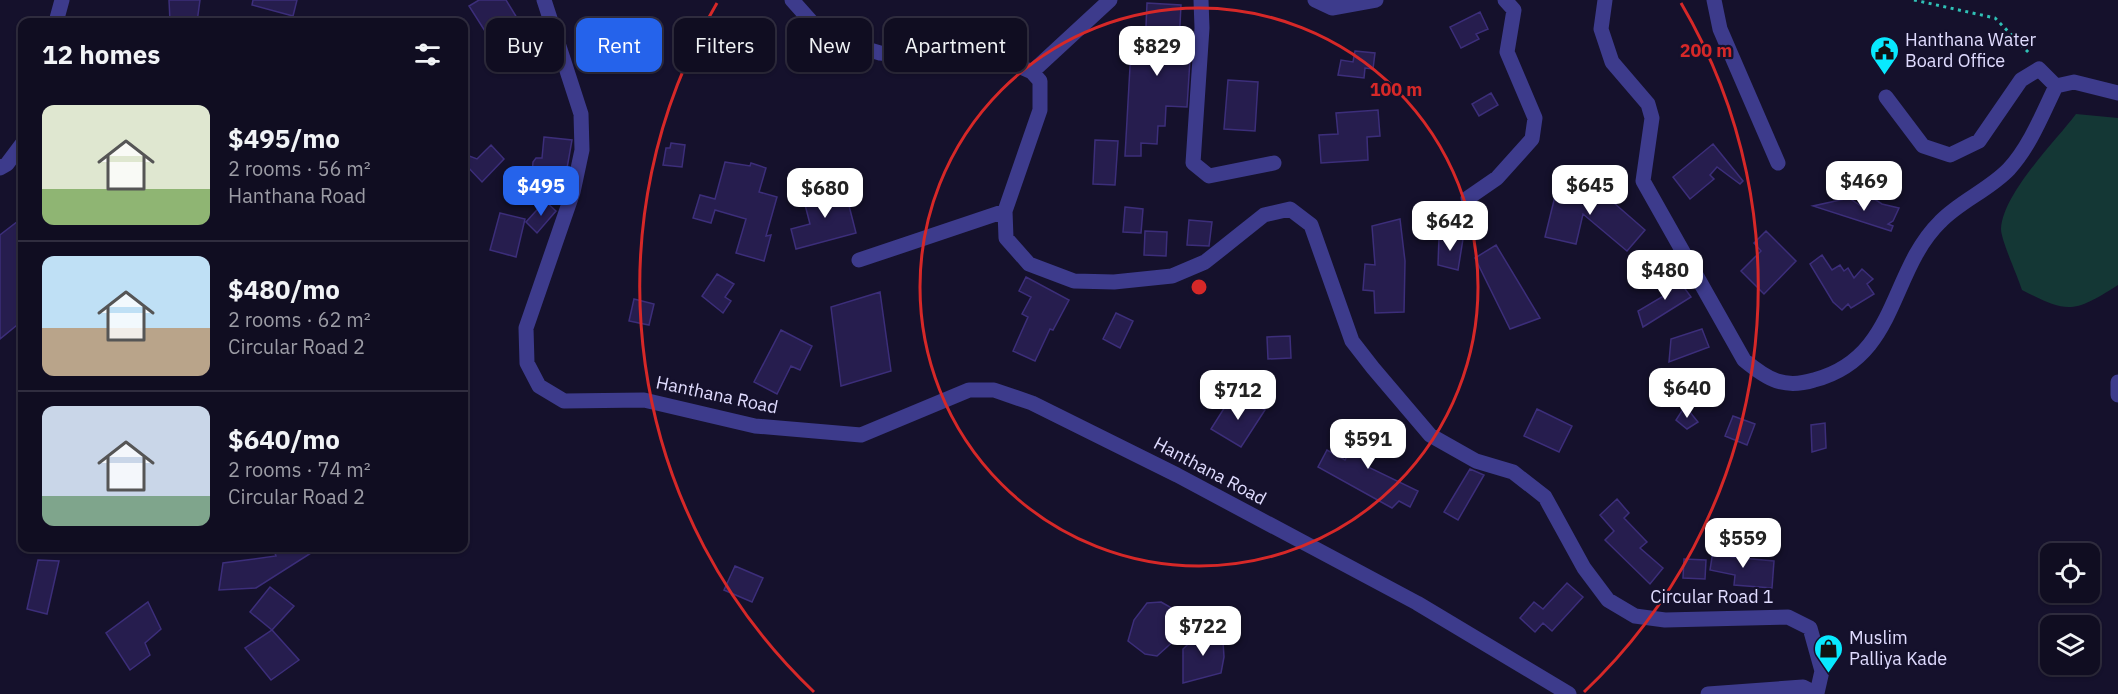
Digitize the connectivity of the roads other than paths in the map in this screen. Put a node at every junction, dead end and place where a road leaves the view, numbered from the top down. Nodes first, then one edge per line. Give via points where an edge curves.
1 (62, 0) edge
2 (544, 0) edge
3 (792, 0) edge
4 (1110, 0) edge
5 (1201, 0) edge
6 (1315, 0) edge
7 (1377, 0) edge
8 (1505, 0) edge
9 (1605, 0) edge
10 (1714, 0) edge
11 (57, 18) edge
12 (1032, 72) junction
13 (2056, 86) junction
14 (2118, 93) edge
15 (1886, 97) dead end
16 (18, 149) edge
17 (1274, 163) dead end
18 (1778, 163) dead end
19 (0, 168) edge
20 (1468, 198) dead end
21 (1005, 211) junction
22 (859, 260) dead end
23 (2118, 382) edge
24 (2118, 395) edge
25 (1569, 694) edge
26 (1708, 694) edge
27 (1817, 694) edge

1 - 11 street
2 - 25 street, Hanthana Road via 581,114 582,150 573,192 526,328 527,363 539,386 564,401 644,400 755,426 861,435 969,390 994,390 1032,403 1177,476 1417,603
3 - 12 street via 825,37 880,53 943,59 986,51
4 - 12 street
5 - 17 street via 1193,163 1209,176
6 - 7 street via 1332,8
8 - 20 street via 1514,10 1507,51 1535,118 1532,139 1497,178
9 - 13 street via 1601,29 1612,62 1648,104 1652,118 1643,181 1744,360 1766,378 1797,385 1834,375 1856,360 1886,321 1919,251 1939,222 2008,170 2028,144
10 - 18 street via 1720,29
12 - 21 street, Circular Road 1 via 1040,81 1040,110
13 - 14 street via 2074,82
13 - 15 street via 2039,69 2021,80 1979,141 1950,155 1923,146
16 - 19 street
21 - 22 street
21 - 27 street, Circular Road 1 via 1006,238 1029,264 1074,281 1114,282 1172,276 1205,262 1264,215 1290,209 1311,225 1352,341 1366,359 1430,435 1476,461 1513,472 1545,497 1584,568 1608,600 1635,616 1665,620 1788,617 1810,628 1822,671
23 - 24 street
26 - 27 street via 1803,687

